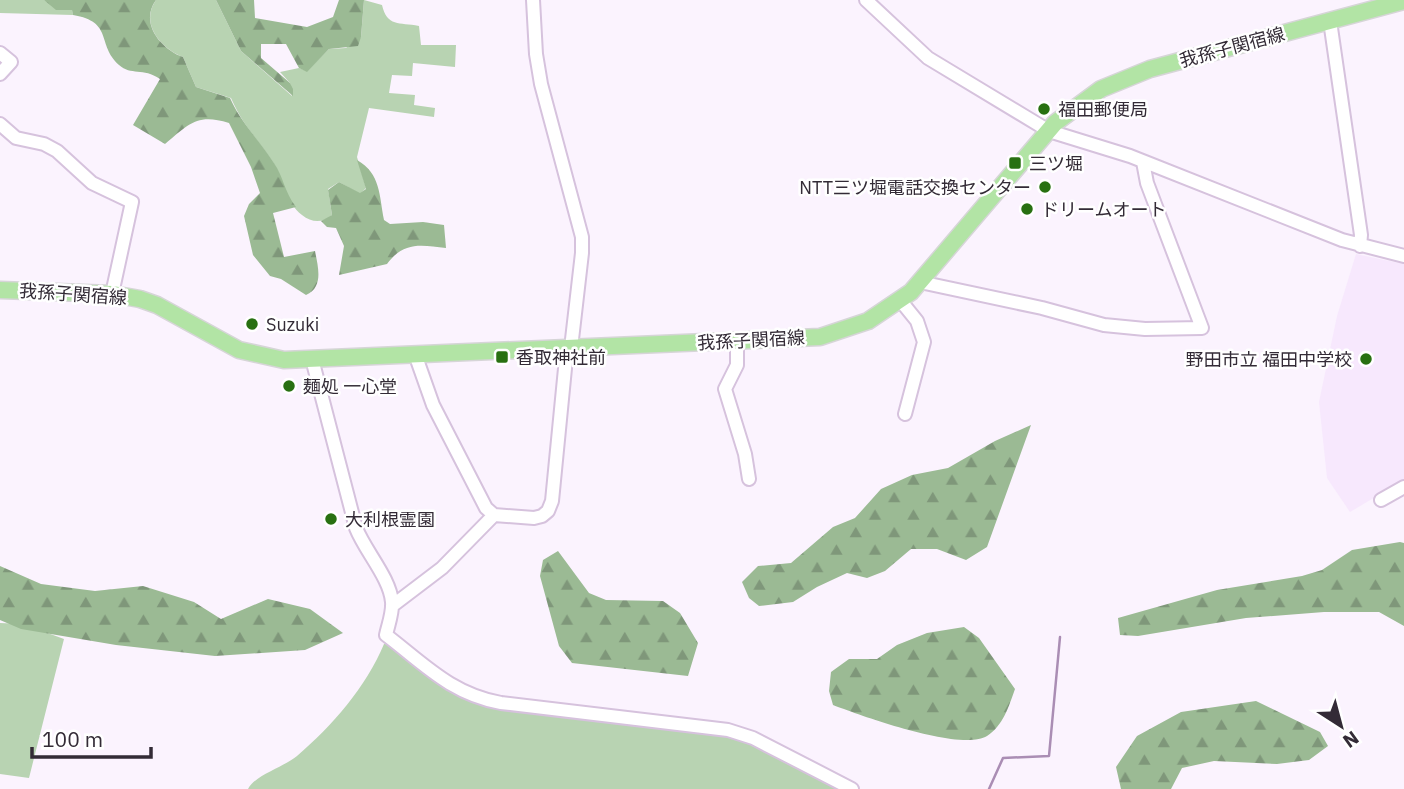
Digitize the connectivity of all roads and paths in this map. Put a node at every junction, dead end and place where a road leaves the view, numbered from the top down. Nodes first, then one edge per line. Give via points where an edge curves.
1 (533, 0) edge
2 (866, 0) edge
3 (1404, 1) edge
4 (1330, 21) junction
5 (0, 53) edge
6 (0, 74) edge
7 (0, 124) edge
8 (1049, 131) junction
9 (1143, 162) junction
10 (1360, 246) junction
11 (1404, 256) edge
12 (920, 282) junction
13 (0, 290) edge
14 (112, 293) junction
15 (900, 300) junction
16 (737, 342) junction
17 (569, 348) junction
18 (415, 354) junction
19 (312, 359) junction
20 (905, 414) dead end
21 (749, 479) dead end
22 (1404, 487) edge
23 (1381, 500) dead end
24 (494, 515) junction
25 (393, 606) junction
26 (852, 789) edge

1 - 17 street via 541,84 582,237
2 - 8 street via 929,58
3 - 4 main road, 我孫子関宿線
4 - 8 main road, 我孫子関宿線 via 1123,78 1088,97
4 - 10 street
5 - 6 street via 11,62
7 - 14 street via 16,138 57,151 92,183 132,202
8 - 9 street
8 - 12 main road, 我孫子関宿線
9 - 10 street
9 - 12 street via 1202,328 1104,325
10 - 11 street
12 - 15 main road, 我孫子関宿線
13 - 14 main road, 我孫子関宿線
14 - 19 main road, 我孫子関宿線 via 157,305 253,354
15 - 16 main road, 我孫子関宿線 via 867,321 829,335
15 - 20 street via 917,321 924,342
16 - 17 main road, 我孫子関宿線
16 - 21 street via 737,365 725,389
17 - 18 main road, 我孫子関宿線
17 - 24 street via 548,511 534,518
18 - 19 main road, 我孫子関宿線
18 - 24 street via 433,405 471,483
19 - 25 street via 356,528
22 - 23 street
24 - 25 street via 442,568
25 - 26 street via 386,635 469,695 500,703 728,730 753,738

